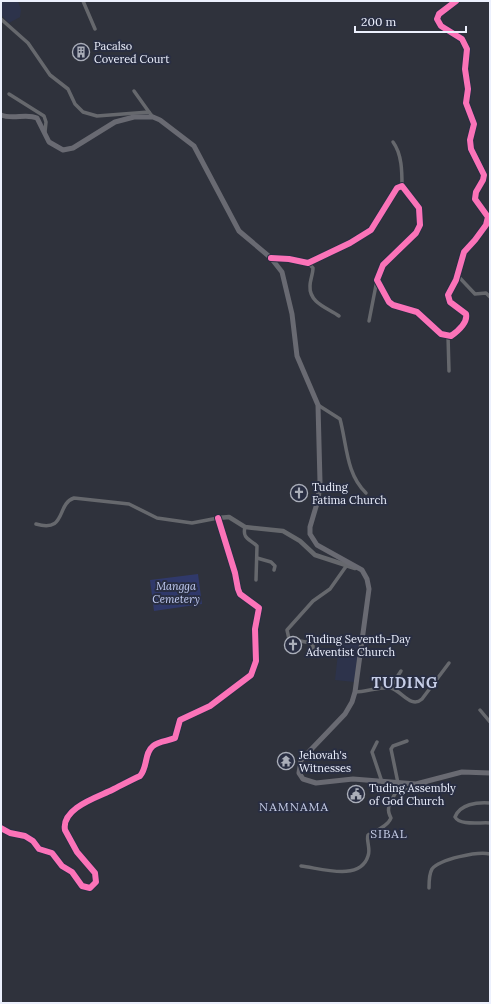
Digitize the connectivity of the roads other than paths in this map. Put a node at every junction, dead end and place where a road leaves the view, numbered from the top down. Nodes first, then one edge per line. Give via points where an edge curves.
1 (83, 1) edge
2 (456, 1) edge
3 (1, 19) edge
4 (95, 29) dead end
5 (134, 91) dead end
6 (9, 94) dead end
7 (149, 112) junction
8 (1, 115) edge
9 (154, 117) junction
10 (45, 134) junction
11 (393, 142) dead end
12 (402, 186) junction
13 (271, 258) junction
14 (308, 263) junction
15 (458, 276) junction
16 (377, 280) junction
17 (490, 297) edge
18 (339, 316) dead end
19 (369, 321) dead end
20 (448, 336) junction
21 (448, 371) dead end
22 (318, 405) junction
23 (366, 493) dead end
24 (218, 518) junction
25 (36, 524) dead end
26 (245, 528) junction
27 (257, 558) junction
28 (346, 565) junction
29 (274, 570) dead end
30 (362, 570) junction
31 (256, 580) dead end
32 (313, 651) dead end
33 (449, 664) dead end
34 (401, 671) dead end
35 (390, 688) junction
36 (356, 692) junction
37 (480, 710) dead end
38 (490, 722) edge
39 (407, 740) dead end
40 (377, 742) dead end
41 (490, 773) edge
42 (382, 782) junction
43 (426, 782) junction
44 (398, 783) junction
45 (490, 803) edge
46 (490, 823) edge
47 (1, 828) edge
48 (490, 854) edge
49 (301, 866) dead end
50 (429, 888) dead end

1 - 4 street
2 - 15 street via 439,14 437,19 441,26 462,39 467,50 466,103 474,124 470,140 471,149 484,175 475,199 488,217 486,225 464,252
3 - 7 street via 28,43 50,75 68,89 75,104 83,112 97,116
5 - 7 street
6 - 10 street via 44,116
7 - 9 street
8 - 10 main road via 13,118 33,116 40,122
9 - 10 main road via 134,117 115,122 68,150 53,146
9 - 13 main road via 194,146 239,231
11 - 12 street via 402,166
12 - 14 street via 397,188 371,230
12 - 16 street via 418,208 420,225 416,233 387,260
13 - 14 street
13 - 22 main road via 286,282 297,356
14 - 18 street via 313,268 310,286 312,295 317,303
15 - 17 street via 475,294 486,293
15 - 20 street via 448,295 450,302 467,316 459,330
16 - 19 street
16 - 20 street via 392,305 417,312 441,334
20 - 21 street
22 - 23 street via 340,419 349,463 356,482
22 - 30 main road via 320,482 310,534 316,544
24 - 25 street via 192,523 151,517 129,504 74,498 67,502 56,523 48,526
24 - 26 street via 229,517
24 - 47 street via 238,590 260,611 255,629 256,661 251,675 210,706 180,720 175,738 156,744 150,750 145,770 140,776 86,801 70,814 64,826 65,830 77,852 95,873 96,882 90,888 82,886 72,872 62,866 52,853 39,849 25,836
26 - 27 street via 244,535 257,546
26 - 28 street via 284,531 315,555
27 - 29 street via 271,562 275,566
27 - 31 street
28 - 30 street
28 - 32 street via 333,585 312,601 287,630 289,639 310,643
30 - 36 main road via 367,579 368,602
33 - 35 street via 417,702 411,702
34 - 35 street
35 - 36 street
36 - 42 main road via 345,714 301,760 299,773 303,779 316,783 353,779
37 - 38 street
39 - 44 street via 391,749
40 - 42 street via 372,752
41 - 43 main road via 462,772
42 - 44 main road
43 - 44 main road
43 - 49 street via 425,786 396,792 388,804 390,821 368,834 368,858 359,869 346,872
45 - 46 street via 468,804 455,818 463,822
48 - 50 street via 471,853 434,868 430,874

